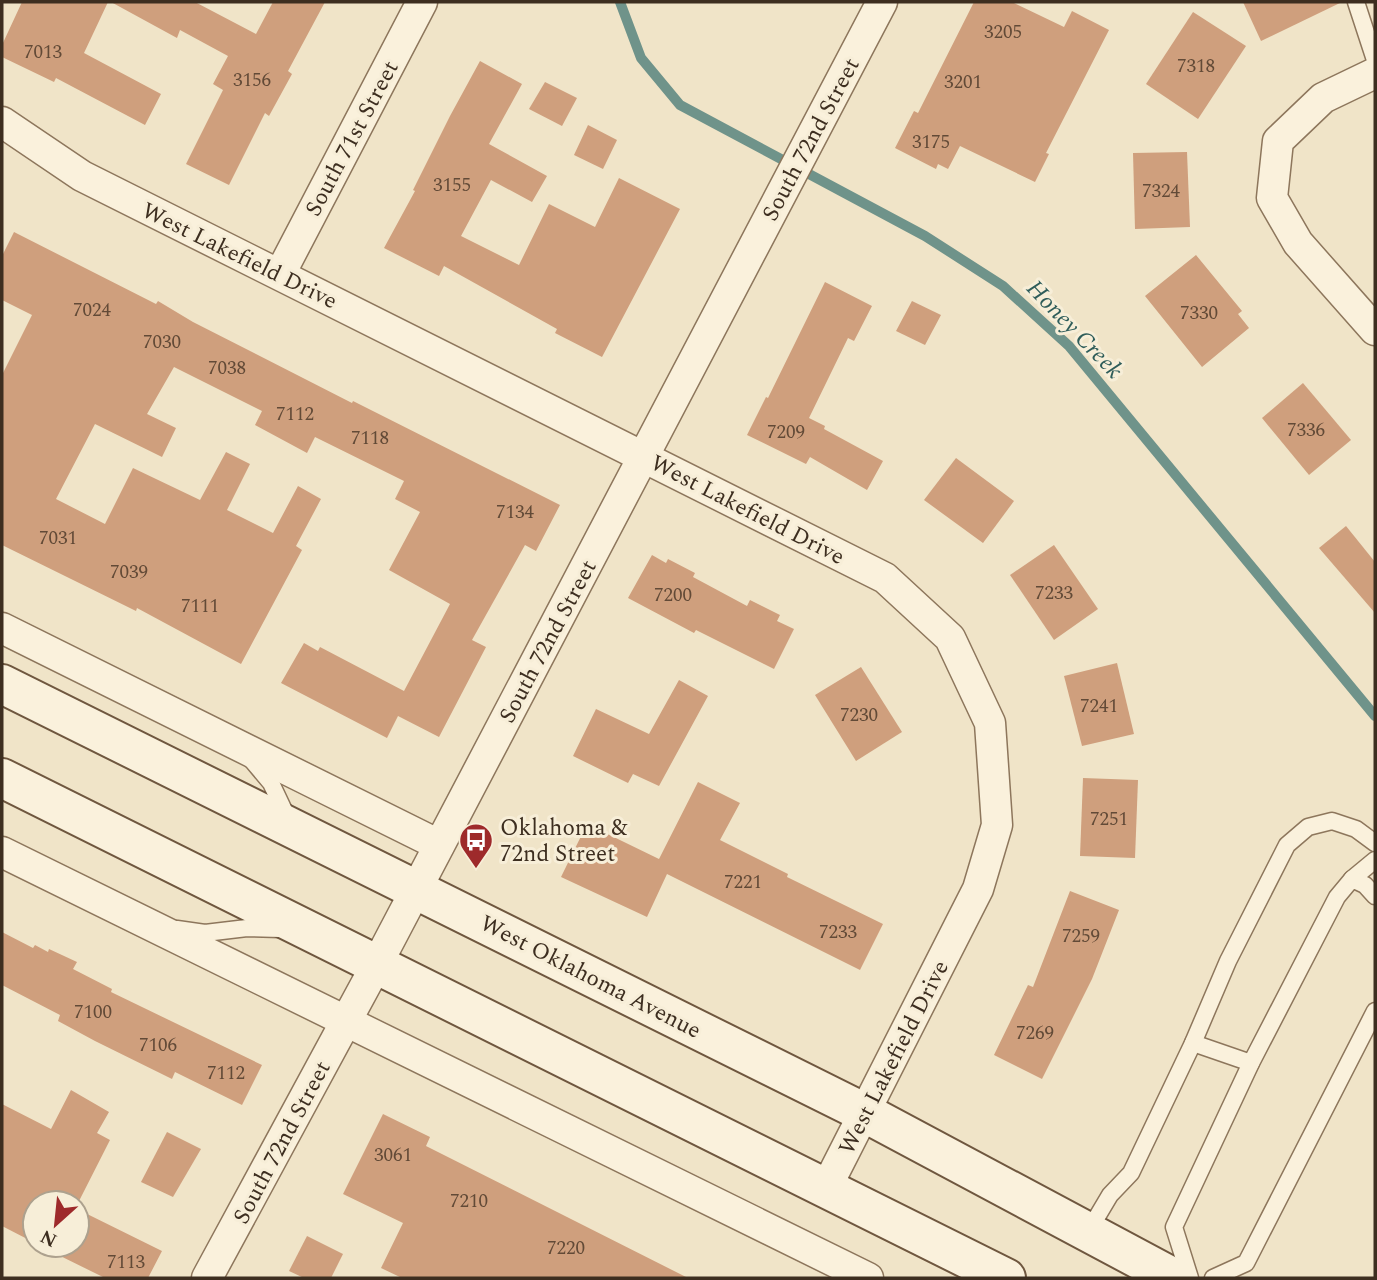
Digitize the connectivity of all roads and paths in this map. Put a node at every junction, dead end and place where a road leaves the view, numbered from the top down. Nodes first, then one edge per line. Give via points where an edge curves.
1 (422, 2) edge
2 (882, 2) edge
3 (1356, 2) edge
4 (1375, 60) edge
5 (1375, 73) edge
6 (2, 122) edge
7 (280, 274) junction
8 (1375, 330) edge
9 (645, 456) junction
10 (2, 628) edge
11 (2, 684) edge
12 (233, 743) junction
13 (2, 778) edge
14 (292, 827) junction
15 (1375, 843) edge
16 (439, 845) junction
17 (2, 852) edge
18 (1375, 860) edge
19 (1352, 879) junction
20 (416, 888) junction
21 (1375, 897) edge
22 (147, 924) junction
23 (324, 938) junction
24 (377, 964) junction
25 (1375, 1012) edge
26 (345, 1022) junction
27 (1193, 1043) junction
28 (1251, 1063) junction
29 (865, 1113) junction
30 (826, 1188) junction
31 (1088, 1233) junction
32 (207, 1278) edge
33 (868, 1278) edge
34 (1006, 1278) edge
35 (1174, 1278) edge
36 (1190, 1278) edge
37 (1213, 1278) edge

1 - 7 street, South 71st Street
2 - 9 street, South 72nd Street
3 - 4 lane
5 - 8 street via 1323,98 1278,141 1272,198 1298,243
6 - 7 street, West Lakefield Drive via 82,176
7 - 9 street, West Lakefield Drive
9 - 16 street, South 72nd Street
9 - 29 street, West Lakefield Drive via 885,578 950,638 990,723 997,825 978,889
10 - 12 street
11 - 14 main road, West Oklahoma Avenue
12 - 14 lane via 271,783
12 - 16 street
13 - 23 main road
14 - 20 main road, West Oklahoma Avenue
15 - 27 lane via 1356,829 1332,821 1308,827 1287,845 1228,961
16 - 20 street, South 72nd Street
17 - 22 street
18 - 19 lane
19 - 21 lane
19 - 28 lane via 1337,897
20 - 24 street, South 72nd Street
20 - 29 main road, West Oklahoma Avenue
22 - 23 lane via 205,933 269,927
22 - 26 street
23 - 24 main road
24 - 26 street, South 72nd Street
24 - 30 main road
25 - 37 lane via 1246,1263
26 - 32 street, South 72nd Street
26 - 33 street
27 - 28 lane
27 - 31 lane via 1131,1173
28 - 36 lane via 1174,1227
29 - 30 street, West Lakefield Drive
29 - 31 main road, West Oklahoma Avenue
30 - 34 main road
31 - 35 main road, West Oklahoma Avenue

